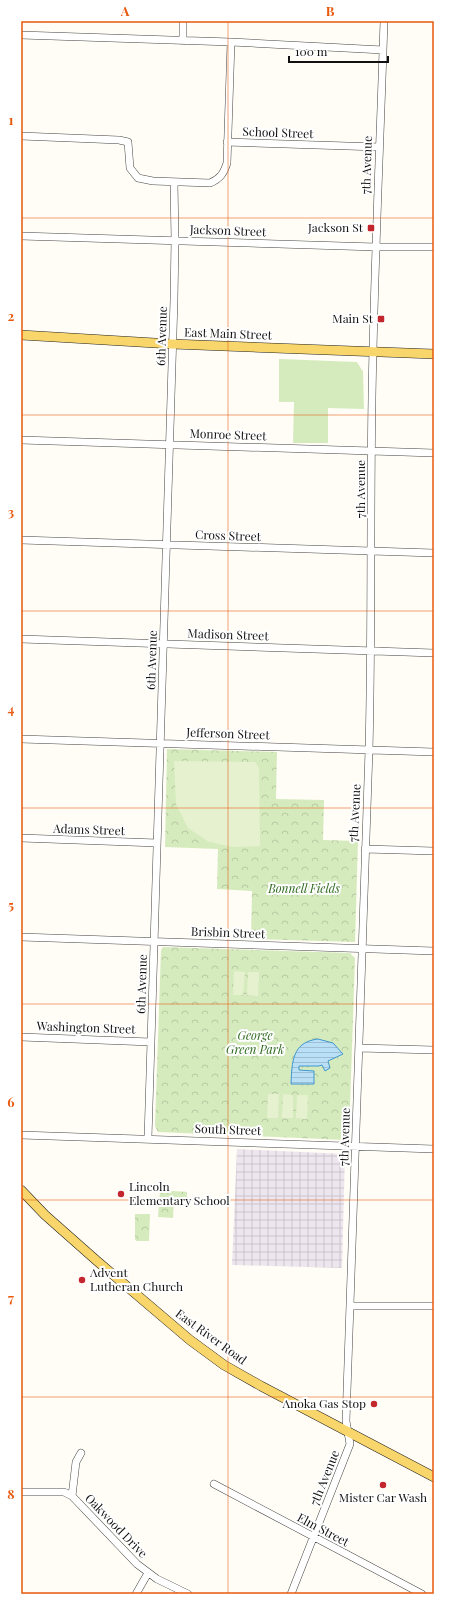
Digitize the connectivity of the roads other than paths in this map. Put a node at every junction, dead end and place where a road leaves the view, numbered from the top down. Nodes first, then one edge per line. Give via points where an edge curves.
1 (183, 21) edge
2 (384, 21) edge
3 (21, 35) edge
4 (183, 41) junction
5 (231, 42) junction
6 (383, 50) junction
7 (21, 136) edge
8 (228, 142) junction
9 (379, 147) junction
10 (174, 182) junction
11 (21, 236) edge
12 (175, 240) junction
13 (376, 247) junction
14 (434, 247) edge
15 (21, 335) edge
16 (172, 344) junction
17 (373, 352) junction
18 (434, 354) edge
19 (21, 440) edge
20 (169, 444) junction
21 (372, 451) junction
22 (434, 453) edge
23 (21, 540) edge
24 (166, 545) junction
25 (372, 552) junction
26 (434, 553) edge
27 (21, 639) edge
28 (163, 643) junction
29 (371, 651) junction
30 (434, 652) edge
31 (21, 739) edge
32 (160, 742) junction
33 (369, 750) junction
34 (434, 752) edge
35 (21, 838) edge
36 (157, 843) junction
37 (365, 849) junction
38 (434, 851) edge
39 (21, 937) edge
40 (155, 942) junction
41 (362, 948) junction
42 (434, 951) edge
43 (21, 1037) edge
44 (151, 1042) junction
45 (358, 1048) junction
46 (434, 1050) edge
47 (21, 1135) edge
48 (148, 1138) junction
49 (355, 1147) junction
50 (434, 1149) edge
51 (21, 1190) edge
52 (351, 1306) junction
53 (434, 1306) edge
54 (349, 1433) junction
55 (81, 1453) dead end
56 (434, 1477) edge
57 (214, 1484) dead end
58 (21, 1492) edge
59 (72, 1496) junction
60 (314, 1537) junction
61 (148, 1573) junction
62 (136, 1594) edge
63 (188, 1594) edge
64 (291, 1594) edge
65 (422, 1594) edge

1 - 4 street
2 - 6 street, 7th Avenue
3 - 4 street
4 - 5 street
5 - 6 street
5 - 8 street
6 - 9 street, 7th Avenue
7 - 10 street, School Street via 128,142 130,168 138,178
8 - 9 street, School Street
8 - 10 street, School Street via 227,163 220,177 210,183
9 - 13 street, 7th Avenue
10 - 12 street, 6th Avenue
11 - 12 street, Jackson Street
12 - 13 street, Jackson Street
12 - 16 street, 6th Avenue
13 - 14 street, Jackson Street
13 - 17 street, 7th Avenue
15 - 16 main road, East Main Street
16 - 17 main road, East Main Street
16 - 20 street, 6th Avenue
17 - 18 main road, East Main Street
17 - 21 street, 7th Avenue
19 - 20 street, Monroe Street
20 - 21 street, Monroe Street
20 - 24 street, 6th Avenue
21 - 22 street, Monroe Street
21 - 25 street, 7th Avenue
23 - 24 street, Cross Street
24 - 25 street, Cross Street
24 - 28 street, 6th Avenue
25 - 26 street, Cross Street
25 - 29 street, 7th Avenue
27 - 28 street, Madison Street
28 - 29 street, Madison Street
28 - 32 street, 6th Avenue
29 - 30 street, Madison Street
29 - 33 street, 7th Avenue
31 - 32 street, Jefferson Street
32 - 33 street, Jefferson Street
32 - 36 street, 6th Avenue
33 - 34 street, Jefferson Street
33 - 37 street, 7th Avenue
35 - 36 street, Adams Street
36 - 40 street, 6th Avenue
37 - 38 street
37 - 41 street, 7th Avenue
39 - 40 street, Brisbin Street
40 - 41 street, Brisbin Street
40 - 44 street, 6th Avenue
41 - 42 street, Brisbin Street
41 - 45 street, 7th Avenue
43 - 44 street, Washington Street
44 - 48 street, 6th Avenue
45 - 46 street
45 - 49 street, 7th Avenue
47 - 48 street, South Street
48 - 49 street, South Street
49 - 50 street, South Street
49 - 52 street, 7th Avenue
51 - 54 main road, East River Road via 45,1215 199,1347 260,1386
52 - 53 street
52 - 54 street, 7th Avenue via 346,1421
54 - 56 main road, East River Road
54 - 60 street, 7th Avenue via 349,1448
55 - 59 street via 76,1462
57 - 60 street, Elm Street
58 - 59 street, Oakwood Drive via 64,1492
59 - 61 street, Oakwood Drive
60 - 64 street, 7th Avenue
60 - 65 street, Elm Street
61 - 62 street, Oakwood Drive
61 - 63 street, Oakwood Drive

